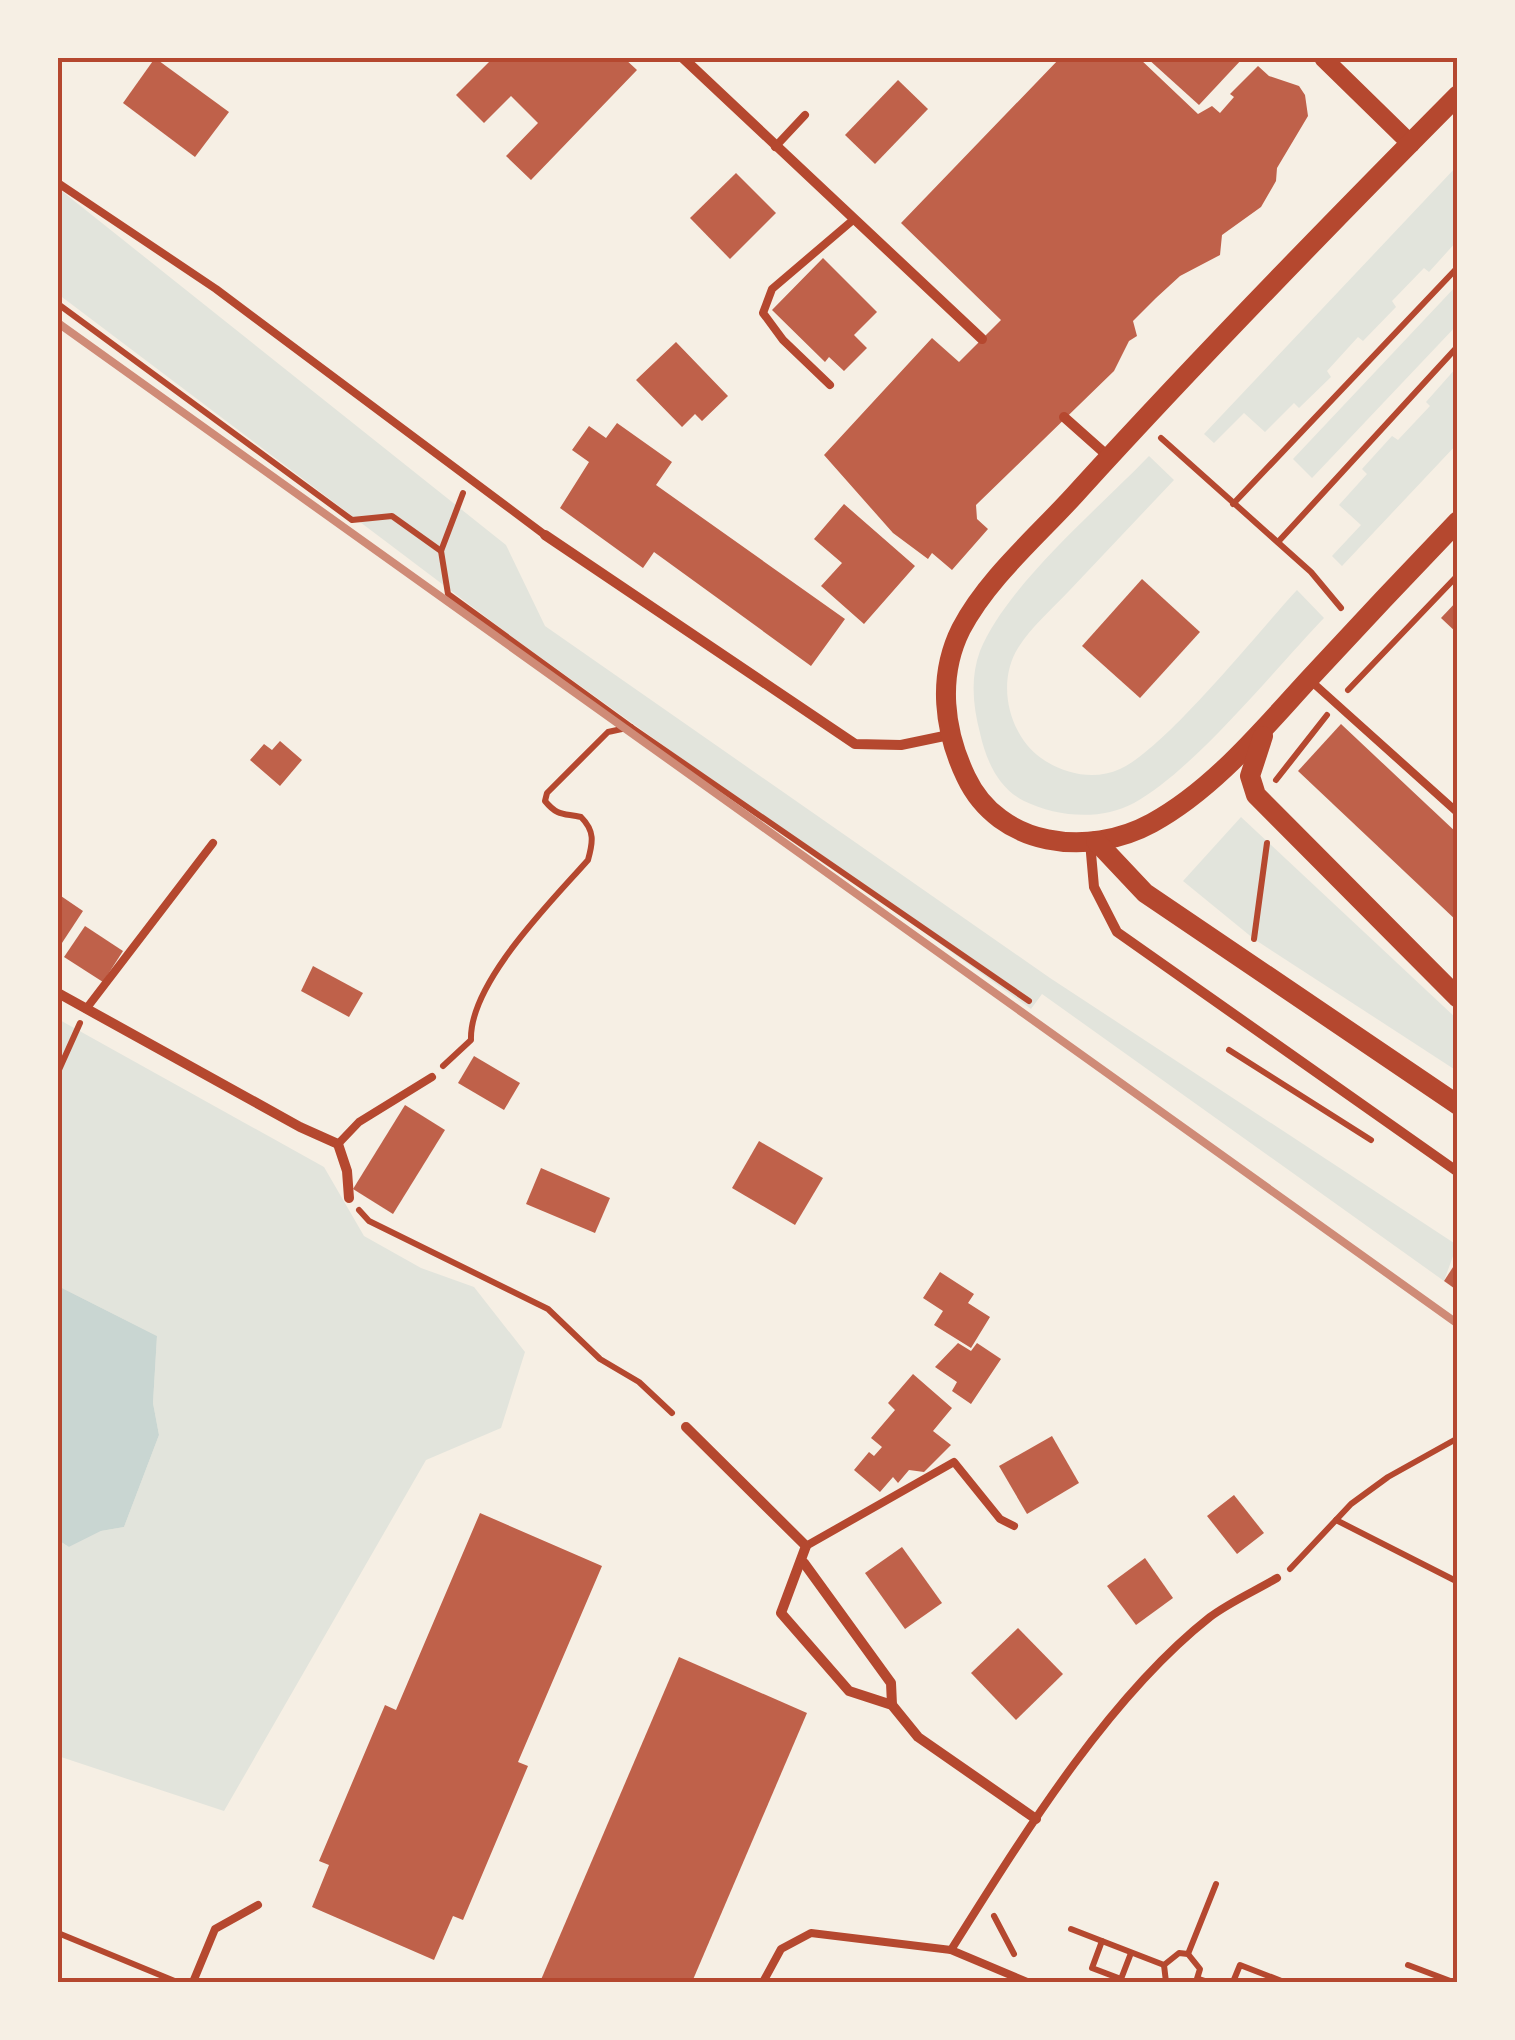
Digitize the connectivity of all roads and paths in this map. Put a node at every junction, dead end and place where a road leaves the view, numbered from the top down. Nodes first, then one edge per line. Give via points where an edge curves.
1 (683, 58) edge
2 (1324, 58) edge
3 (1458, 95) edge
4 (806, 115) dead end
5 (1411, 144) junction
6 (775, 147) junction
7 (58, 184) edge
8 (853, 220) junction
9 (1458, 267) edge
10 (58, 304) edge
11 (982, 339) dead end
12 (1458, 346) edge
13 (830, 385) dead end
14 (1064, 417) dead end
15 (1160, 438) dead end
16 (1109, 457) junction
17 (469, 478) junction
18 (1233, 504) junction
19 (1458, 521) edge
20 (546, 536) joint
21 (1278, 542) junction
22 (441, 550) junction
23 (1458, 575) edge
24 (1342, 610) dead end
25 (1309, 679) junction
26 (1337, 702) junction
27 (1270, 722) junction
28 (631, 726) junction
29 (948, 735) junction
30 (1273, 782) dead end
31 (1458, 813) edge
32 (1093, 841) junction
33 (213, 842) dead end
34 (1267, 843) dead end
35 (1254, 939) dead end
36 (58, 993) edge
37 (1458, 998) edge
38 (1029, 1001) dead end
39 (86, 1008) junction
40 (1228, 1050) dead end
41 (58, 1072) edge
42 (432, 1078) joint
43 (1458, 1105) edge
44 (1374, 1142) dead end
45 (338, 1144) junction
46 (1458, 1172) edge
47 (348, 1198) joint
48 (686, 1427) joint
49 (1458, 1438) edge
50 (1336, 1520) junction
51 (1014, 1526) dead end
52 (806, 1546) junction
53 (804, 1562) junction
54 (1276, 1578) joint
55 (1458, 1582) edge
56 (892, 1705) junction
57 (1036, 1819) junction
58 (1216, 1884) dead end
59 (984, 1897) junction
60 (258, 1905) dead end
61 (1071, 1928) dead end
62 (58, 1932) edge
63 (1102, 1941) junction
64 (952, 1950) junction
65 (1132, 1952) junction
66 (1188, 1954) junction
67 (1017, 1960) dead end
68 (1408, 1964) dead end
69 (1164, 1965) junction
70 (1268, 1980) edge
71 (1197, 1981) edge
72 (178, 1982) edge
73 (192, 1982) edge
74 (763, 1982) edge
75 (1027, 1982) edge
76 (1166, 1982) edge
77 (1208, 1982) edge
78 (1233, 1982) edge
79 (1284, 1982) edge
80 (1453, 1982) edge

1 - 6 street
2 - 5 street
3 - 5 main road
4 - 6 lane
5 - 16 main road
6 - 8 street
7 - 17 lane via 216,289
8 - 11 street
8 - 13 lane via 772,289 763,312
9 - 18 path
10 - 22 path via 352,520 392,516
12 - 21 path
14 - 16 street
15 - 18 path
16 - 29 main road via 979,601 960,631 948,664
17 - 20 lane
17 - 22 path
18 - 21 path
19 - 25 main road
20 - 29 street via 855,744 901,745
21 - 24 path
22 - 28 path via 448,594
23 - 26 path
25 - 26 lane
25 - 27 main road
26 - 30 path
26 - 31 lane
27 - 32 main road via 1152,823
27 - 37 main road via 1250,776 1256,795
28 - 38 path
28 - 42 path via 608,732 547,794 553,811 590,826 588,860 502,964 465,1049
29 - 32 main road via 990,813 1032,836
32 - 43 main road via 1145,893
32 - 46 street via 1094,887 1117,932
33 - 39 lane
34 - 35 path
36 - 39 street
39 - 41 path
39 - 45 street
40 - 44 path
42 - 45 lane via 359,1122
45 - 47 street
47 - 48 path via 369,1221 548,1309
48 - 52 street
49 - 50 path via 1388,1477
50 - 54 path
50 - 55 path
51 - 52 lane via 1000,1519 954,1462
52 - 53 street
53 - 56 street via 891,1683
53 - 56 street via 781,1613 848,1691
54 - 57 lane via 1212,1616 1156,1664
56 - 57 street via 918,1737
57 - 59 lane
58 - 66 path
59 - 64 lane
59 - 67 path
60 - 73 lane via 215,1929
61 - 63 path
62 - 72 path
63 - 65 path
63 - 65 path via 1092,1968 1121,1979
64 - 74 lane via 812,1933 781,1949
64 - 75 lane
65 - 69 path
66 - 69 path
66 - 71 path via 1200,1969
68 - 80 path
69 - 76 path
70 - 78 path via 1240,1965
70 - 79 path
71 - 77 path

